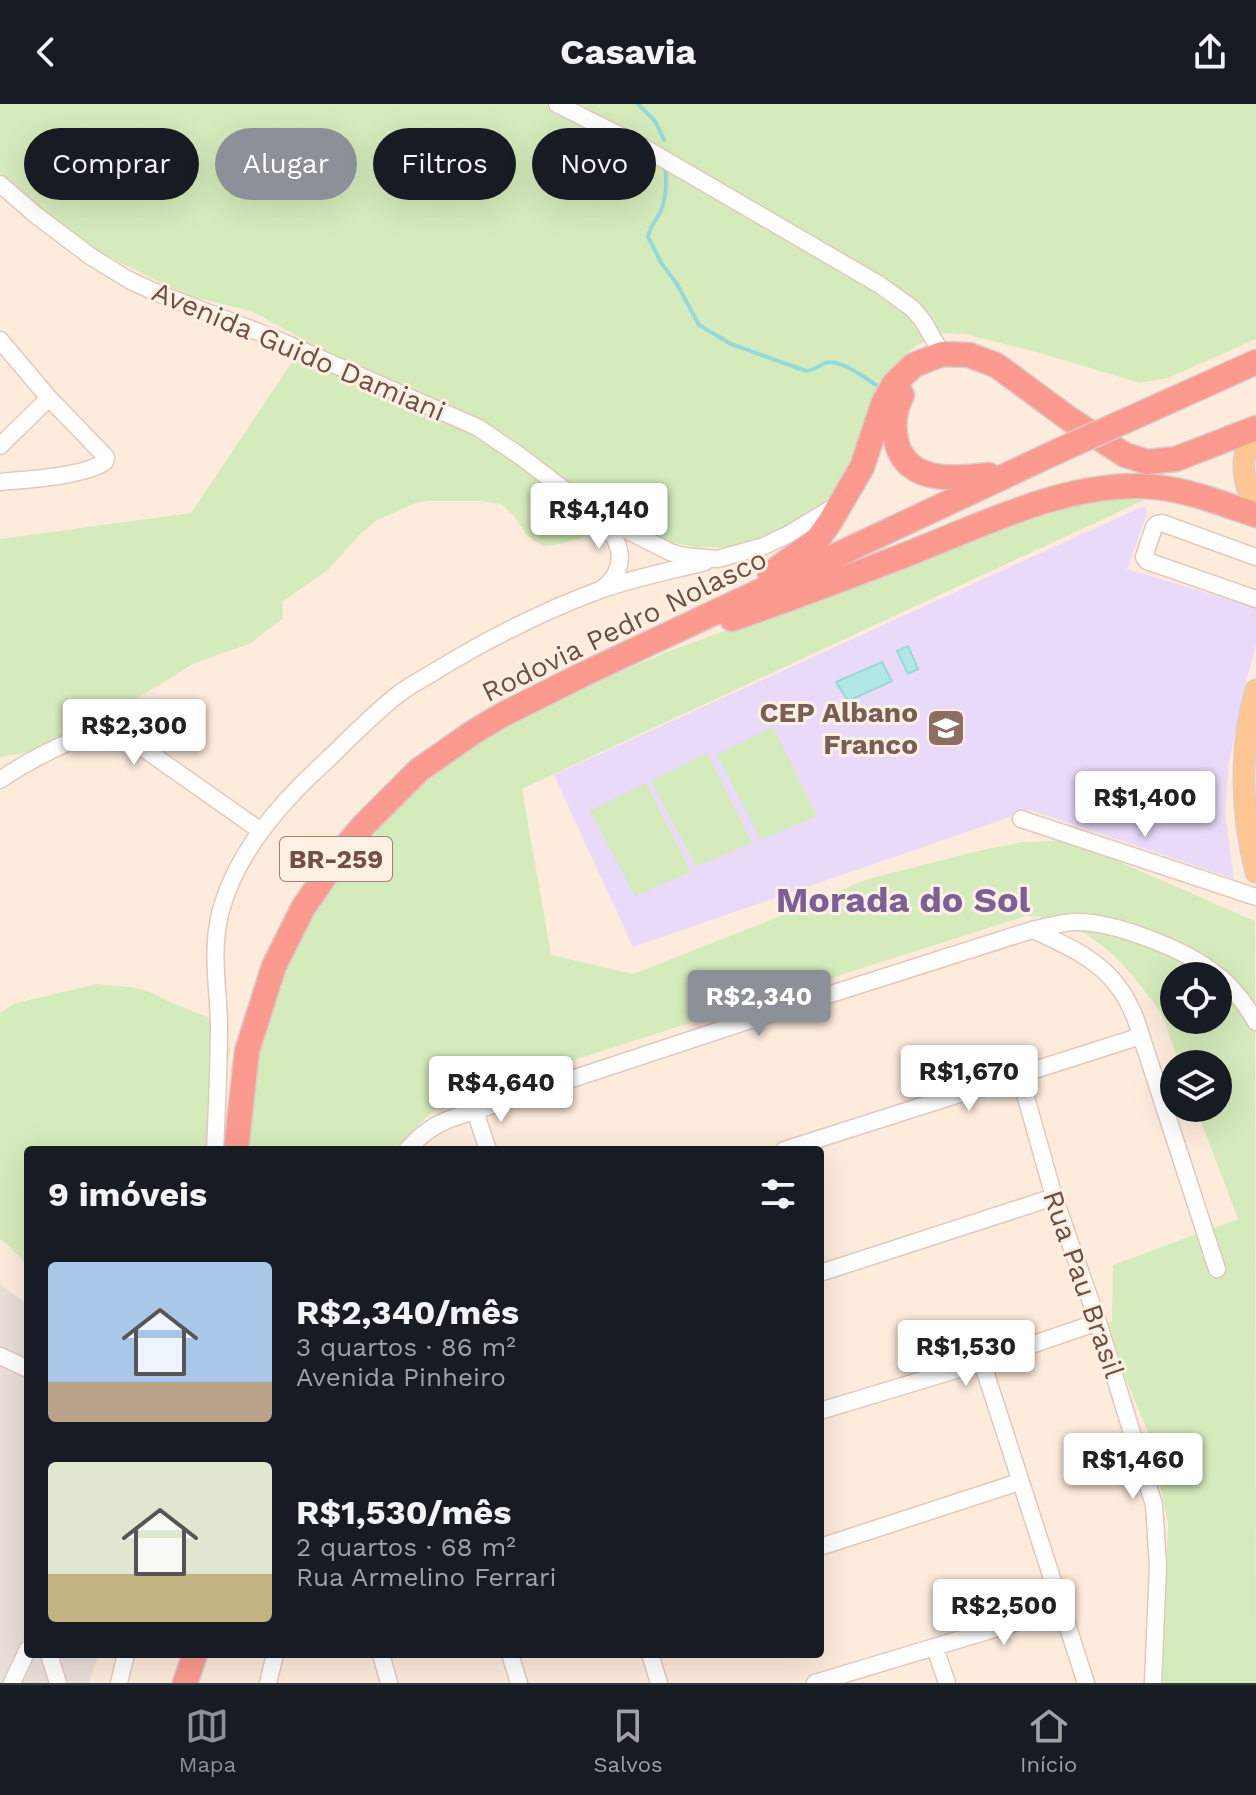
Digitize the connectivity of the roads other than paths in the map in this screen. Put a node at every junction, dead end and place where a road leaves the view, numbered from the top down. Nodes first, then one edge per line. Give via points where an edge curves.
1 (557, 104) edge
2 (0, 184) edge
3 (0, 340) edge
4 (942, 354) junction
5 (1256, 362) edge
6 (49, 398) junction
7 (1256, 429) edge
8 (0, 446) edge
9 (1012, 472) junction
10 (0, 482) edge
11 (1155, 487) junction
12 (843, 502) junction
13 (1256, 512) edge
14 (599, 516) junction
15 (1256, 557) edge
16 (718, 559) junction
17 (602, 589) junction
18 (1256, 599) edge
19 (723, 608) junction
20 (584, 674) junction
21 (1256, 690) edge
22 (0, 780) edge
23 (1021, 819) dead end
24 (261, 831) junction
25 (1256, 872) edge
26 (1256, 897) edge
27 (1032, 930) junction
28 (1256, 1022) edge
29 (1141, 1036) junction
30 (1020, 1076) junction
31 (475, 1111) junction
32 (215, 1146) edge
33 (236, 1146) edge
34 (410, 1146) edge
35 (487, 1146) edge
36 (797, 1146) edge
37 (1054, 1197) junction
38 (1217, 1269) dead end
39 (824, 1272) edge
40 (1098, 1322) junction
41 (0, 1356) edge
42 (982, 1362) junction
43 (24, 1367) edge
44 (824, 1410) edge
45 (1019, 1482) junction
46 (824, 1546) edge
47 (1061, 1609) junction
48 (935, 1648) junction
49 (24, 1658) edge
50 (50, 1658) edge
51 (125, 1658) edge
52 (132, 1658) edge
53 (194, 1658) edge
54 (274, 1658) edge
55 (382, 1658) edge
56 (511, 1658) edge
57 (651, 1658) edge
58 (120, 1679) edge
59 (12, 1683) edge
60 (58, 1683) edge
61 (185, 1683) edge
62 (268, 1683) edge
63 (389, 1683) edge
64 (519, 1683) edge
65 (659, 1683) edge
66 (815, 1683) edge
67 (947, 1683) edge
68 (1086, 1683) edge
69 (1153, 1683) edge

1 - 4 street via 643,147 880,285 913,309
2 - 14 street, Avenida Guido Damiani via 90,256 129,280 477,427
3 - 6 street
4 - 7 highway via 969,355 996,365 1125,455 1147,462 1176,459
4 - 12 highway via 914,365 894,384
5 - 9 highway, Rodovia Pedro Nolasco / BR-259, bridge
6 - 8 street
6 - 10 street via 106,457 105,462
7 - 13 main road via 1243,467
9 - 11 highway via 944,477 906,463 894,419 907,386 936,366 953,364 990,375
9 - 19 highway, Rodovia Pedro Nolasco / BR-259
11 - 13 highway
11 - 20 highway via 1094,488 1045,502
12 - 16 street, Avenida Guido Damiani via 764,546
12 - 19 highway via 818,539
14 - 16 street, Avenida Guido Damiani via 670,552
14 - 17 street, Avenida Guido Damiani via 615,535 620,561 611,583
15 - 18 street via 1162,523 1154,527 1144,557
16 - 17 street
17 - 24 street via 516,627 396,695 304,781
19 - 20 highway, Rodovia Pedro Nolasco / BR-259
20 - 33 highway, Rodovia Pedro Nolasco / BR-259 via 502,715 419,770 345,847 303,908 274,966 247,1051
21 - 25 main road via 1244,774 1246,826
22 - 24 street via 104,727 130,739
23 - 26 street
24 - 32 street via 231,883 217,928
27 - 28 street via 1091,923 1186,955 1233,989
27 - 29 street via 1073,948 1108,975 1127,1001
27 - 31 street
29 - 30 street
29 - 38 street
30 - 36 street
30 - 37 street, Rua Pau Brasil
31 - 34 street via 438,1123
31 - 35 street
37 - 39 street
37 - 40 street, Rua Pau Brasil
40 - 42 street
40 - 69 street, Rua Pau Brasil via 1154,1505 1158,1566
41 - 43 street
42 - 44 street
42 - 45 street
45 - 46 street
45 - 47 street
47 - 48 street
47 - 68 street
48 - 66 street
48 - 67 street
49 - 59 street
50 - 60 street
51 - 58 street
52 - 58 street
53 - 61 highway
54 - 62 street
55 - 63 street
56 - 64 street
57 - 65 street

